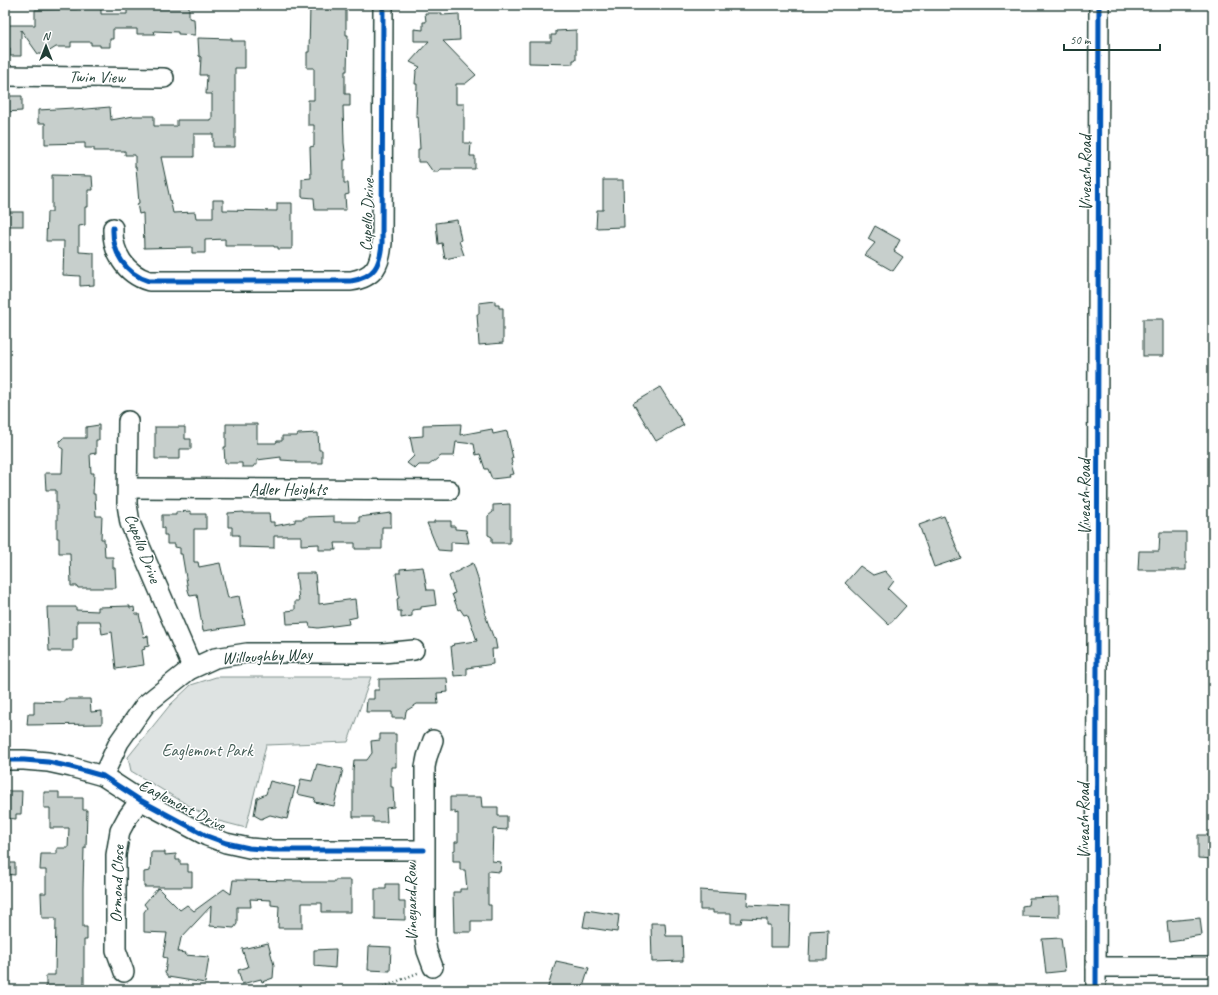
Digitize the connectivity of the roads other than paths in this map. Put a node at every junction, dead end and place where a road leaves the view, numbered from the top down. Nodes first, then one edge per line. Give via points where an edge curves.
1 (383, 5) edge
2 (1100, 5) edge
3 (5, 76) edge
4 (164, 78) dead end
5 (113, 228) dead end
6 (128, 421) dead end
7 (128, 488) junction
8 (449, 490) dead end
9 (414, 650) dead end
10 (189, 670) junction
11 (433, 740) dead end
12 (5, 760) edge
13 (103, 776) junction
14 (140, 800) junction
15 (424, 850) junction
16 (434, 967) road end
17 (1096, 967) junction
18 (1213, 967) edge
19 (124, 972) dead end
20 (1096, 990) edge

1 - 5 street, Cupello Drive via 382,243 380,260 375,269 361,279 351,280 149,280 130,272 115,247
2 - 17 street, Viveash Road
3 - 4 street, Twin View
6 - 7 street, Cupello Drive
7 - 8 street, Adler Heights
7 - 10 street, Cupello Drive via 130,523 190,662
9 - 10 street, Willoughby Way via 383,653 248,653 215,658
10 - 13 street, Willoughby Way via 145,705 119,742
11 - 15 street, Vineyard Row via 425,767
12 - 13 street, Eaglemont Drive via 48,762
13 - 14 street, Eaglemont Drive
14 - 15 street, Eaglemont Drive via 207,836 249,848
14 - 19 street, Ormond Close via 120,831 116,855 116,950
15 - 16 street, Vineyard Row via 425,939
17 - 18 street
17 - 20 street, Viveash Road

